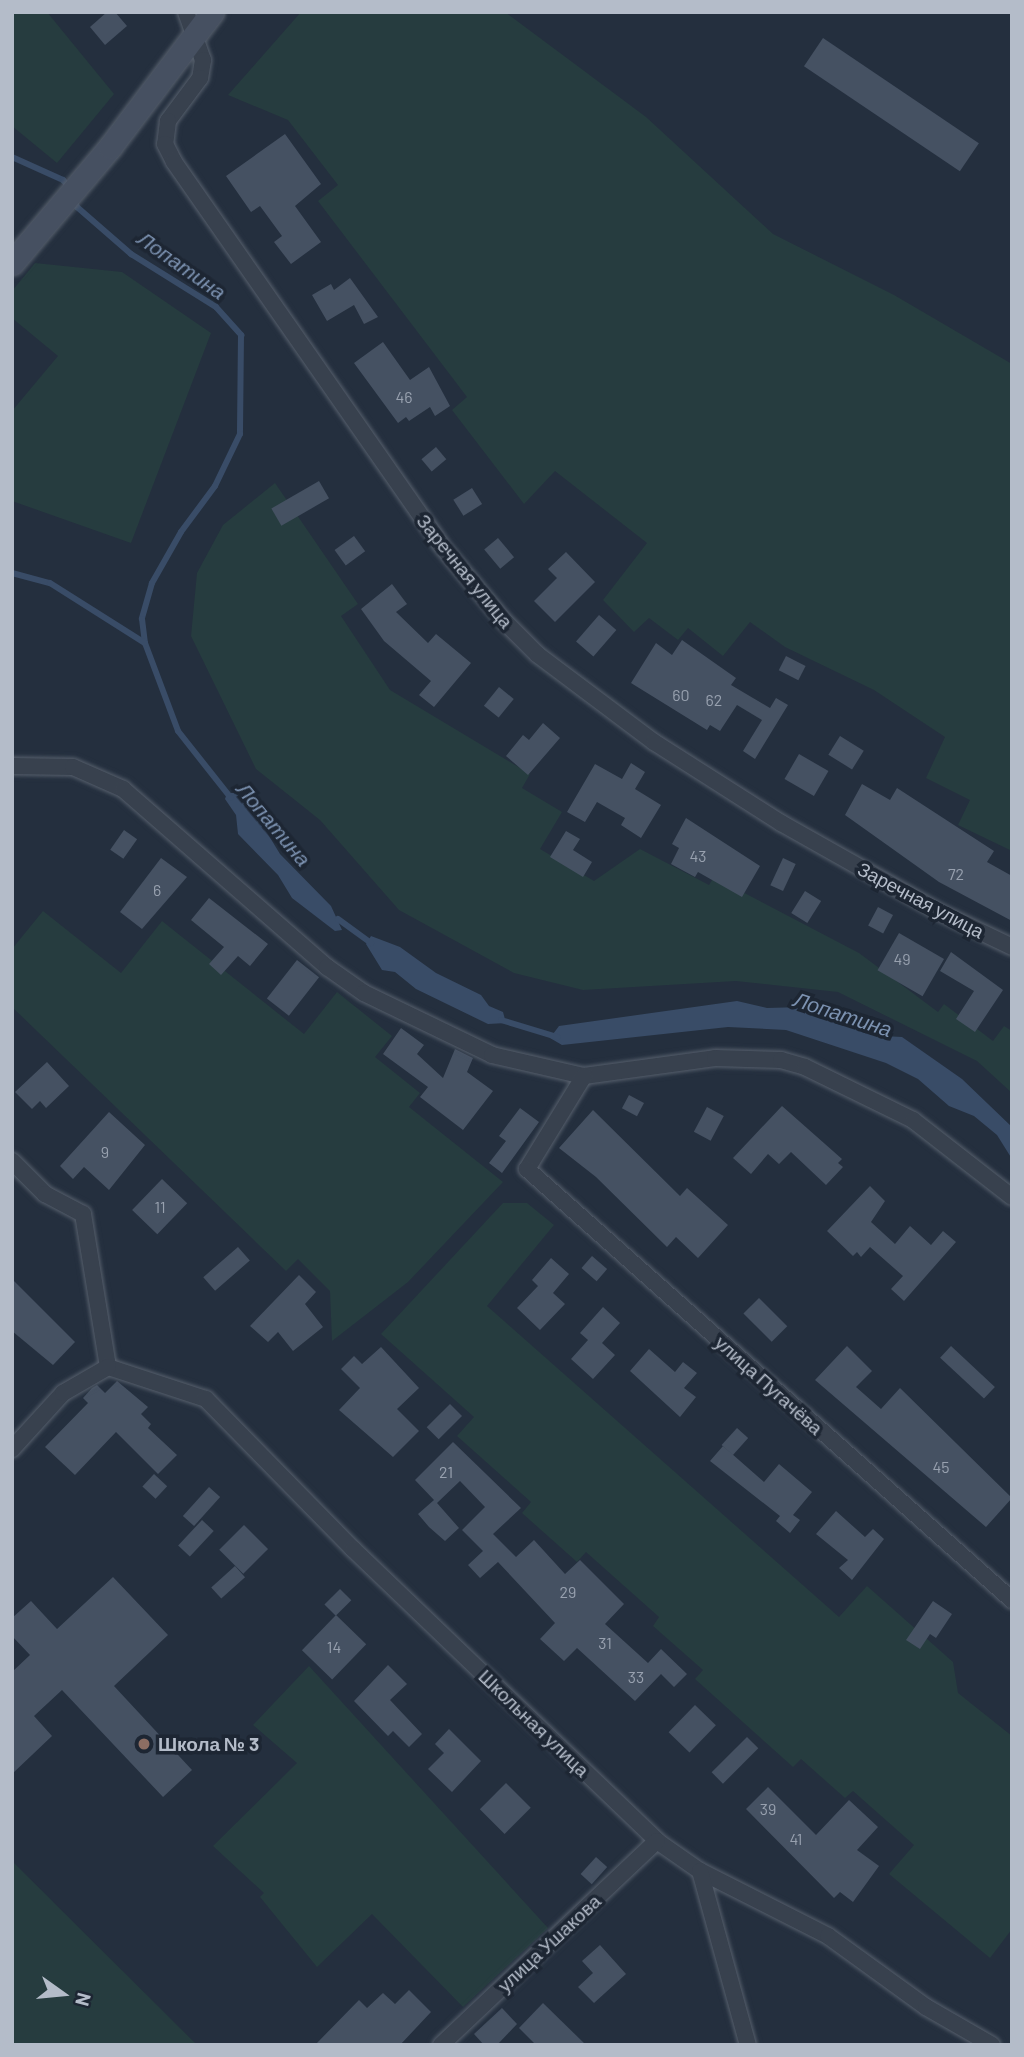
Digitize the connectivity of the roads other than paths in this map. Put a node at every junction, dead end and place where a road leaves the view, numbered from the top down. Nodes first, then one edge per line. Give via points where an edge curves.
1 (212, 12) edge
2 (190, 23) edge
3 (14, 261) edge
4 (12, 766) edge
5 (1012, 947) edge
6 (584, 1076) junction
7 (12, 1161) edge
8 (1012, 1197) edge
9 (108, 1367) junction
10 (12, 1449) edge
11 (1012, 1600) edge
12 (657, 1841) junction
13 (700, 1871) junction
14 (441, 2045) edge
15 (748, 2045) edge
16 (992, 2045) edge

1 - 2 main road
2 - 3 main road via 110,147
2 - 5 street, Заречная улица via 203,60 200,78 168,121 165,144 174,162 425,522 503,620 538,655 654,742 781,823 937,911
4 - 6 street via 74,767 123,789 279,930 364,993 492,1055
6 - 8 street via 715,1058 781,1060 805,1067 912,1120
6 - 11 street, улица Пугачёва via 527,1169
7 - 9 street via 45,1194 82,1214
9 - 10 street via 62,1393
9 - 12 street, Школьная улица via 206,1399 363,1559
12 - 13 street, Школьная улица
12 - 14 street, улица Ушакова
13 - 15 street
13 - 16 street, Школьная улица via 828,1936 926,2007

